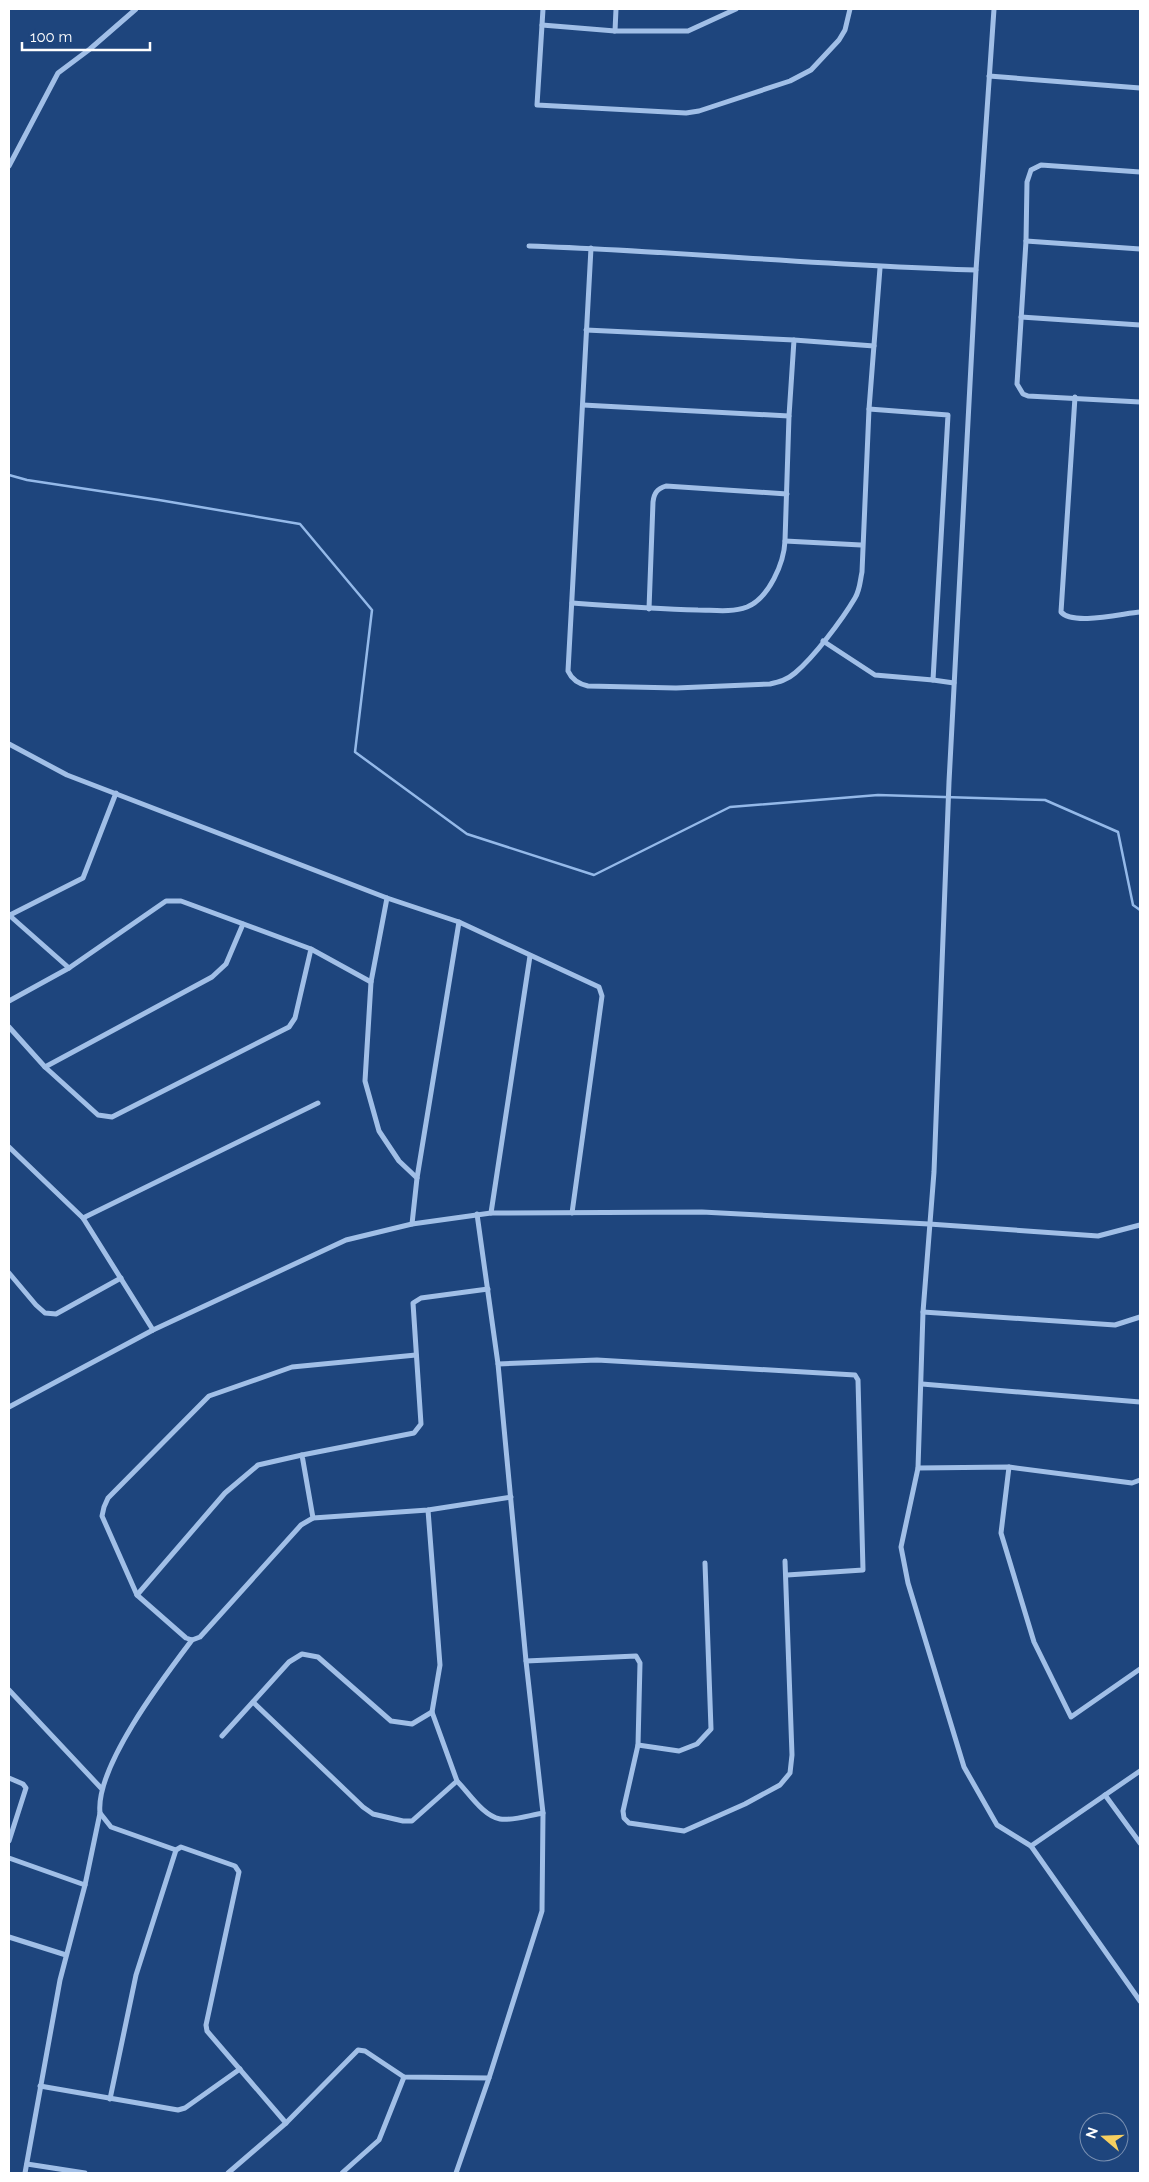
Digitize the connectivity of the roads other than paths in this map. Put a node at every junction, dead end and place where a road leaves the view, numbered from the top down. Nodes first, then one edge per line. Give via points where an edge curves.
1 (136, 9) edge
2 (543, 9) edge
3 (616, 9) edge
4 (736, 9) edge
5 (850, 9) edge
6 (994, 9) edge
7 (542, 25) junction
8 (615, 31) junction
9 (989, 76) junction
10 (1140, 88) edge
11 (9, 166) edge
12 (1140, 172) edge
13 (1026, 241) junction
14 (529, 246) dead end
15 (591, 248) junction
16 (1140, 249) edge
17 (880, 268) junction
18 (976, 270) junction
19 (1021, 317) junction
20 (1140, 325) edge
21 (586, 330) junction
22 (794, 340) junction
23 (874, 346) junction
24 (1075, 397) junction
25 (1140, 402) edge
26 (583, 405) junction
27 (869, 409) junction
28 (789, 416) junction
29 (787, 494) junction
30 (785, 541) junction
31 (861, 545) junction
32 (572, 603) junction
33 (649, 609) junction
34 (1140, 612) edge
35 (823, 641) junction
36 (933, 680) junction
37 (954, 682) junction
38 (9, 744) edge
39 (116, 793) junction
40 (388, 898) junction
41 (9, 915) edge
42 (459, 922) junction
43 (242, 924) junction
44 (311, 949) junction
45 (530, 956) junction
46 (69, 968) junction
47 (371, 982) junction
48 (9, 1001) edge
49 (9, 1027) edge
50 (45, 1067) junction
51 (318, 1102) dead end
52 (9, 1147) edge
53 (417, 1178) junction
54 (491, 1213) junction
55 (572, 1213) junction
56 (477, 1214) junction
57 (83, 1218) junction
58 (412, 1224) junction
59 (929, 1224) junction
60 (1140, 1225) edge
61 (9, 1272) edge
62 (121, 1278) junction
63 (488, 1289) junction
64 (924, 1312) junction
65 (1140, 1317) edge
66 (153, 1330) junction
67 (416, 1355) junction
68 (498, 1364) junction
69 (922, 1384) junction
70 (1140, 1402) edge
71 (9, 1406) edge
72 (302, 1454) junction
73 (1009, 1467) junction
74 (918, 1468) junction
75 (1140, 1480) edge
76 (511, 1497) junction
77 (428, 1510) junction
78 (313, 1518) junction
79 (785, 1561) dead end
80 (705, 1563) dead end
81 (787, 1575) junction
82 (138, 1595) junction
83 (192, 1640) junction
84 (526, 1661) junction
85 (1140, 1669) edge
86 (9, 1690) edge
87 (253, 1702) junction
88 (432, 1712) junction
89 (222, 1736) dead end
90 (638, 1745) junction
91 (1140, 1771) edge
92 (9, 1778) edge
93 (458, 1781) junction
94 (101, 1788) junction
95 (1105, 1795) junction
96 (100, 1813) junction
97 (543, 1813) junction
98 (9, 1841) edge
99 (1140, 1843) edge
100 (1031, 1846) junction
101 (176, 1850) junction
102 (9, 1858) edge
103 (85, 1885) junction
104 (9, 1937) edge
105 (66, 1955) junction
106 (1140, 2001) edge
107 (240, 2069) junction
108 (404, 2077) junction
109 (489, 2078) junction
110 (40, 2086) junction
111 (110, 2099) junction
112 (286, 2123) junction
113 (27, 2164) junction
114 (25, 2173) edge
115 (85, 2173) edge
116 (228, 2173) edge
117 (342, 2173) edge
118 (456, 2173) edge

1 - 11 street via 58,73
2 - 7 street
3 - 8 street
4 - 8 street via 688,31
5 - 7 street via 839,40 811,70 790,81 686,113 537,105
6 - 9 street
7 - 8 street
9 - 10 street
9 - 18 street
12 - 13 street via 1041,165 1031,170 1027,182
13 - 16 street
13 - 19 street
14 - 15 street
15 - 17 street
15 - 21 street
17 - 18 street
17 - 23 street
18 - 37 street
19 - 20 street
19 - 24 street via 1019,390 1028,396
21 - 22 street
21 - 26 street
22 - 23 street
22 - 28 street
23 - 27 street
24 - 25 street
24 - 34 street via 1061,612 1067,617 1100,618
26 - 28 street
26 - 32 street
27 - 31 street
27 - 36 street via 948,415
28 - 29 street
29 - 30 street
29 - 33 street via 666,486 655,492
30 - 31 street
30 - 33 street via 776,575 756,601 747,607 733,610
31 - 35 street via 860,587
32 - 33 street
32 - 35 street via 568,671 570,677 588,686 676,688 770,684 794,674
35 - 36 street via 875,675
36 - 37 street
37 - 59 street
38 - 39 street via 67,775
39 - 40 street
39 - 41 street via 82,878
40 - 42 street
40 - 47 street
41 - 46 street
42 - 45 street
42 - 53 street
43 - 44 street
43 - 46 street via 181,901 166,901
43 - 50 street via 226,964 212,977
44 - 47 street
44 - 50 street via 295,1018 281,1033 112,1118 98,1115
45 - 54 street
45 - 55 street via 599,987 602,996
46 - 48 street
47 - 53 street via 365,1081 379,1131 399,1161
49 - 50 street
51 - 57 street
52 - 57 street
53 - 58 street
54 - 55 street
54 - 56 street
55 - 59 street via 702,1212
56 - 58 street
56 - 63 street
57 - 62 street
58 - 66 street via 346,1240
59 - 60 street via 1098,1236
59 - 64 street
61 - 62 street via 36,1305 45,1313 56,1314
62 - 66 street
63 - 67 street via 421,1298 413,1304
63 - 68 street
64 - 65 street via 1115,1325
64 - 69 street
66 - 71 street
67 - 72 street via 421,1424 414,1433
67 - 82 street via 292,1367 209,1396 108,1498 104,1507 102,1516
68 - 76 street
68 - 81 street via 597,1360 856,1375 863,1570
69 - 70 street
69 - 74 street
72 - 78 street
72 - 82 street via 258,1465 225,1493
73 - 74 street
73 - 75 street via 1132,1483
73 - 85 street via 1001,1533 1034,1642 1071,1717
74 - 100 street via 901,1548 911,1592 964,1767 997,1825
76 - 77 street
76 - 84 street
77 - 78 street
77 - 88 street via 440,1665
78 - 83 street via 301,1525 200,1637
79 - 81 street
80 - 90 street via 711,1729 697,1744 679,1751
81 - 90 street via 790,1774 780,1785 745,1804 684,1831 629,1823 623,1811
82 - 83 street
83 - 94 street via 138,1716
84 - 90 street via 636,1656 640,1663
84 - 97 street
86 - 94 street
87 - 88 street via 289,1662 302,1654 318,1657 391,1721 412,1724
87 - 89 street
87 - 93 street via 373,1814 412,1821
88 - 93 street
91 - 95 street
92 - 98 street via 26,1788
93 - 97 street via 494,1817 502,1819
94 - 96 street
95 - 99 street
95 - 100 street
96 - 101 street via 111,1826
96 - 103 street
97 - 109 street via 542,1911
100 - 106 street
101 - 107 street via 181,1847 235,1866 239,1872 206,2025 207,2031
101 - 111 street via 136,1975
102 - 103 street
103 - 105 street
104 - 105 street
105 - 110 street
107 - 111 street via 178,2110
107 - 112 street
108 - 109 street
108 - 112 street via 365,2051 358,2050
108 - 117 street via 379,2140
109 - 118 street
110 - 111 street
110 - 113 street
112 - 116 street
113 - 114 street
113 - 115 street

